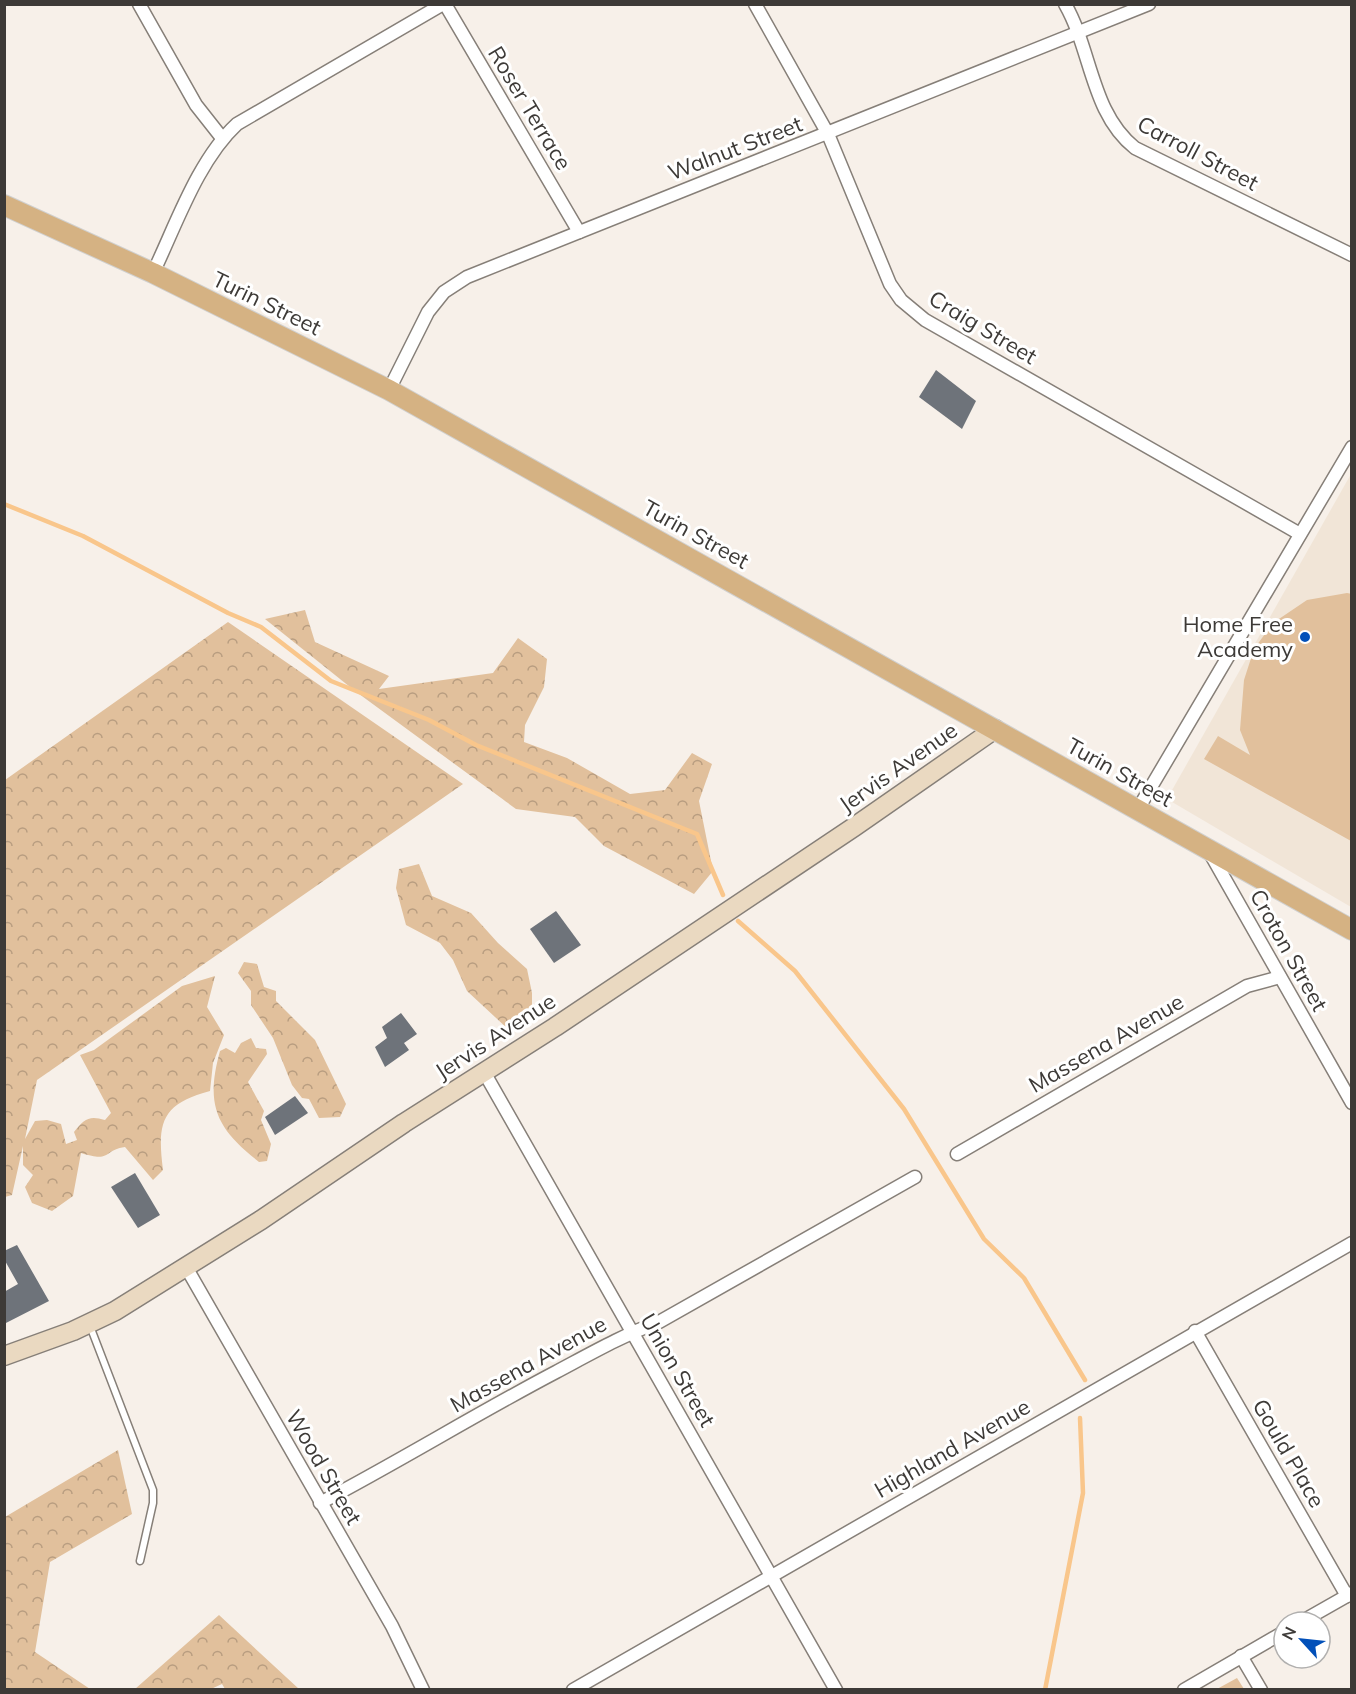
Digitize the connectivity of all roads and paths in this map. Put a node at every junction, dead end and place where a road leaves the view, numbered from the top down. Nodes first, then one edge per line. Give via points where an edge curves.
1 (139, 4) edge
2 (444, 4) edge
3 (755, 4) edge
4 (1065, 4) edge
5 (1149, 4) edge
6 (1077, 33) junction
7 (828, 134) junction
8 (222, 138) junction
9 (4, 205) edge
10 (579, 232) junction
11 (1352, 255) edge
12 (153, 273) junction
13 (389, 390) junction
14 (1352, 447) edge
15 (1300, 534) junction
16 (995, 729) junction
17 (1138, 809) junction
18 (1208, 848) junction
19 (1352, 930) edge
20 (1280, 977) junction
21 (484, 1072) junction
22 (1352, 1102) edge
23 (957, 1154) dead end
24 (915, 1177) dead end
25 (1352, 1243) edge
26 (186, 1267) junction
27 (89, 1323) junction
28 (1196, 1331) junction
29 (632, 1332) junction
30 (4, 1356) edge
31 (320, 1503) junction
32 (140, 1561) dead end
33 (772, 1575) junction
34 (1349, 1594) edge
35 (1322, 1610) edge
36 (1272, 1639) edge
37 (1241, 1656) junction
38 (423, 1689) edge
39 (573, 1689) edge
40 (836, 1689) edge
41 (1184, 1689) edge
42 (1261, 1689) edge

1 - 8 street via 196,105
2 - 8 street via 237,124
2 - 10 street, Roser Terrace
3 - 7 street, Craig Street
4 - 6 street, Carroll Street
5 - 6 street, Walnut Street
6 - 7 street, Walnut Street
6 - 11 street, Carroll Street via 1108,117 1135,148
7 - 10 street, Walnut Street
7 - 15 street, Craig Street via 890,284 901,300 925,320
8 - 12 street via 209,156
9 - 12 main road, Turin Street
10 - 13 street, Walnut Street via 467,277 444,292 428,312
12 - 13 main road, Turin Street
13 - 16 main road, Turin Street
14 - 15 street
15 - 17 street
16 - 17 main road, Turin Street
16 - 21 street, Jervis Avenue
17 - 18 main road, Turin Street
18 - 19 main road, Turin Street
18 - 20 street, Croton Street
20 - 22 street, Croton Street
20 - 23 street, Massena Avenue via 1247,986
21 - 26 street, Jervis Avenue
21 - 29 street, Union Street
24 - 29 street, Massena Avenue via 658,1322
25 - 28 street, Highland Avenue
26 - 27 street, Jervis Avenue
26 - 31 street, Wood Street
27 - 30 street, Jervis Avenue
27 - 32 lane via 153,1490
28 - 33 street, Highland Avenue
28 - 34 street, Gould Place
29 - 31 street, Massena Avenue
29 - 33 street, Union Street
31 - 38 street, Wood Street via 392,1626
33 - 39 street, Highland Avenue
33 - 40 street, Union Street
34 - 35 street
36 - 37 street
37 - 41 street
37 - 42 street

